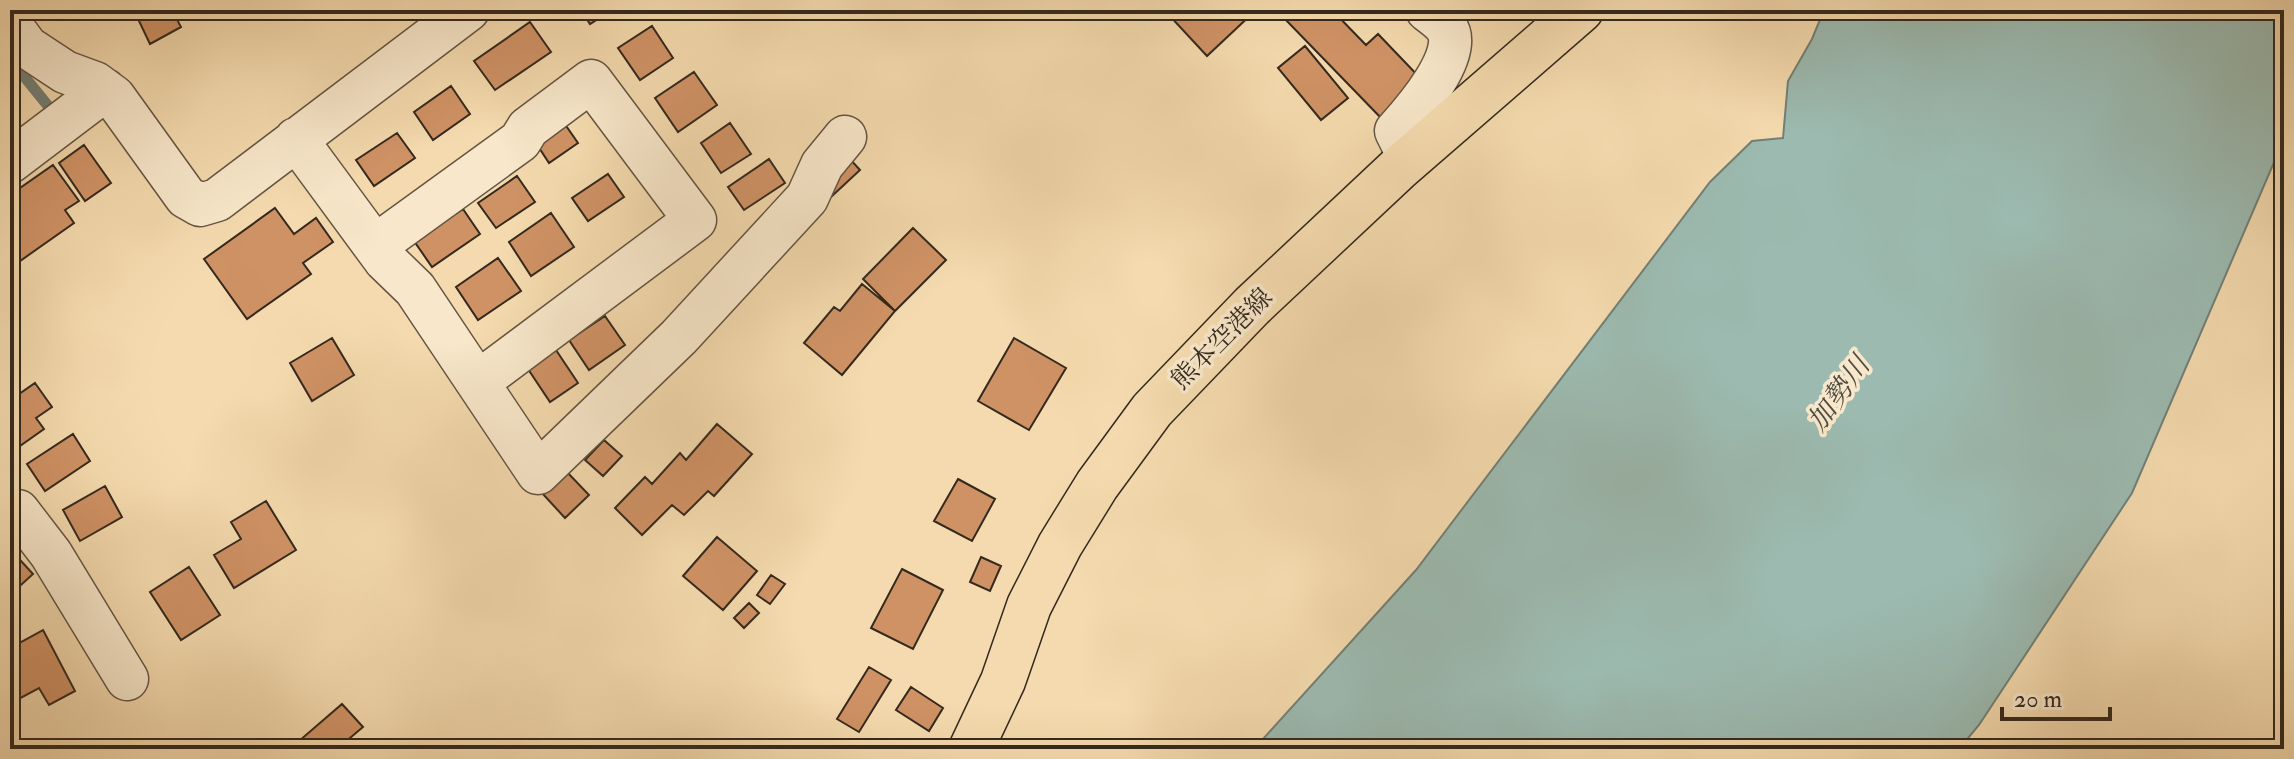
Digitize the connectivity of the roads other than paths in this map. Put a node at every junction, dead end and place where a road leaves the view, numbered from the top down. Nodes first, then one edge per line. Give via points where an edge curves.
1 (468, 10) edge
2 (1427, 10) edge
3 (1581, 10) edge
4 (10, 24) edge
5 (105, 90) junction
6 (845, 137) dead end
7 (296, 139) junction
8 (1410, 159) junction
9 (10, 162) edge
10 (375, 246) junction
11 (478, 382) junction
12 (10, 510) edge
13 (127, 679) dead end
14 (971, 749) edge

1 - 7 street
2 - 8 street via 1448,28 1451,44 1438,77 1396,131
3 - 8 main road, 熊本空港線
4 - 5 street via 27,47
5 - 7 street via 186,197 200,205 217,200
5 - 9 street
6 - 11 street via 822,165 807,198 679,337 538,473
7 - 10 street
8 - 14 main road, 熊本空港線 via 1252,306 1152,410 1060,545 1029,606 1003,681
10 - 11 street via 415,289
10 - 11 street via 520,141 528,128 591,81 610,106 695,220
12 - 13 street via 18,511 51,554

